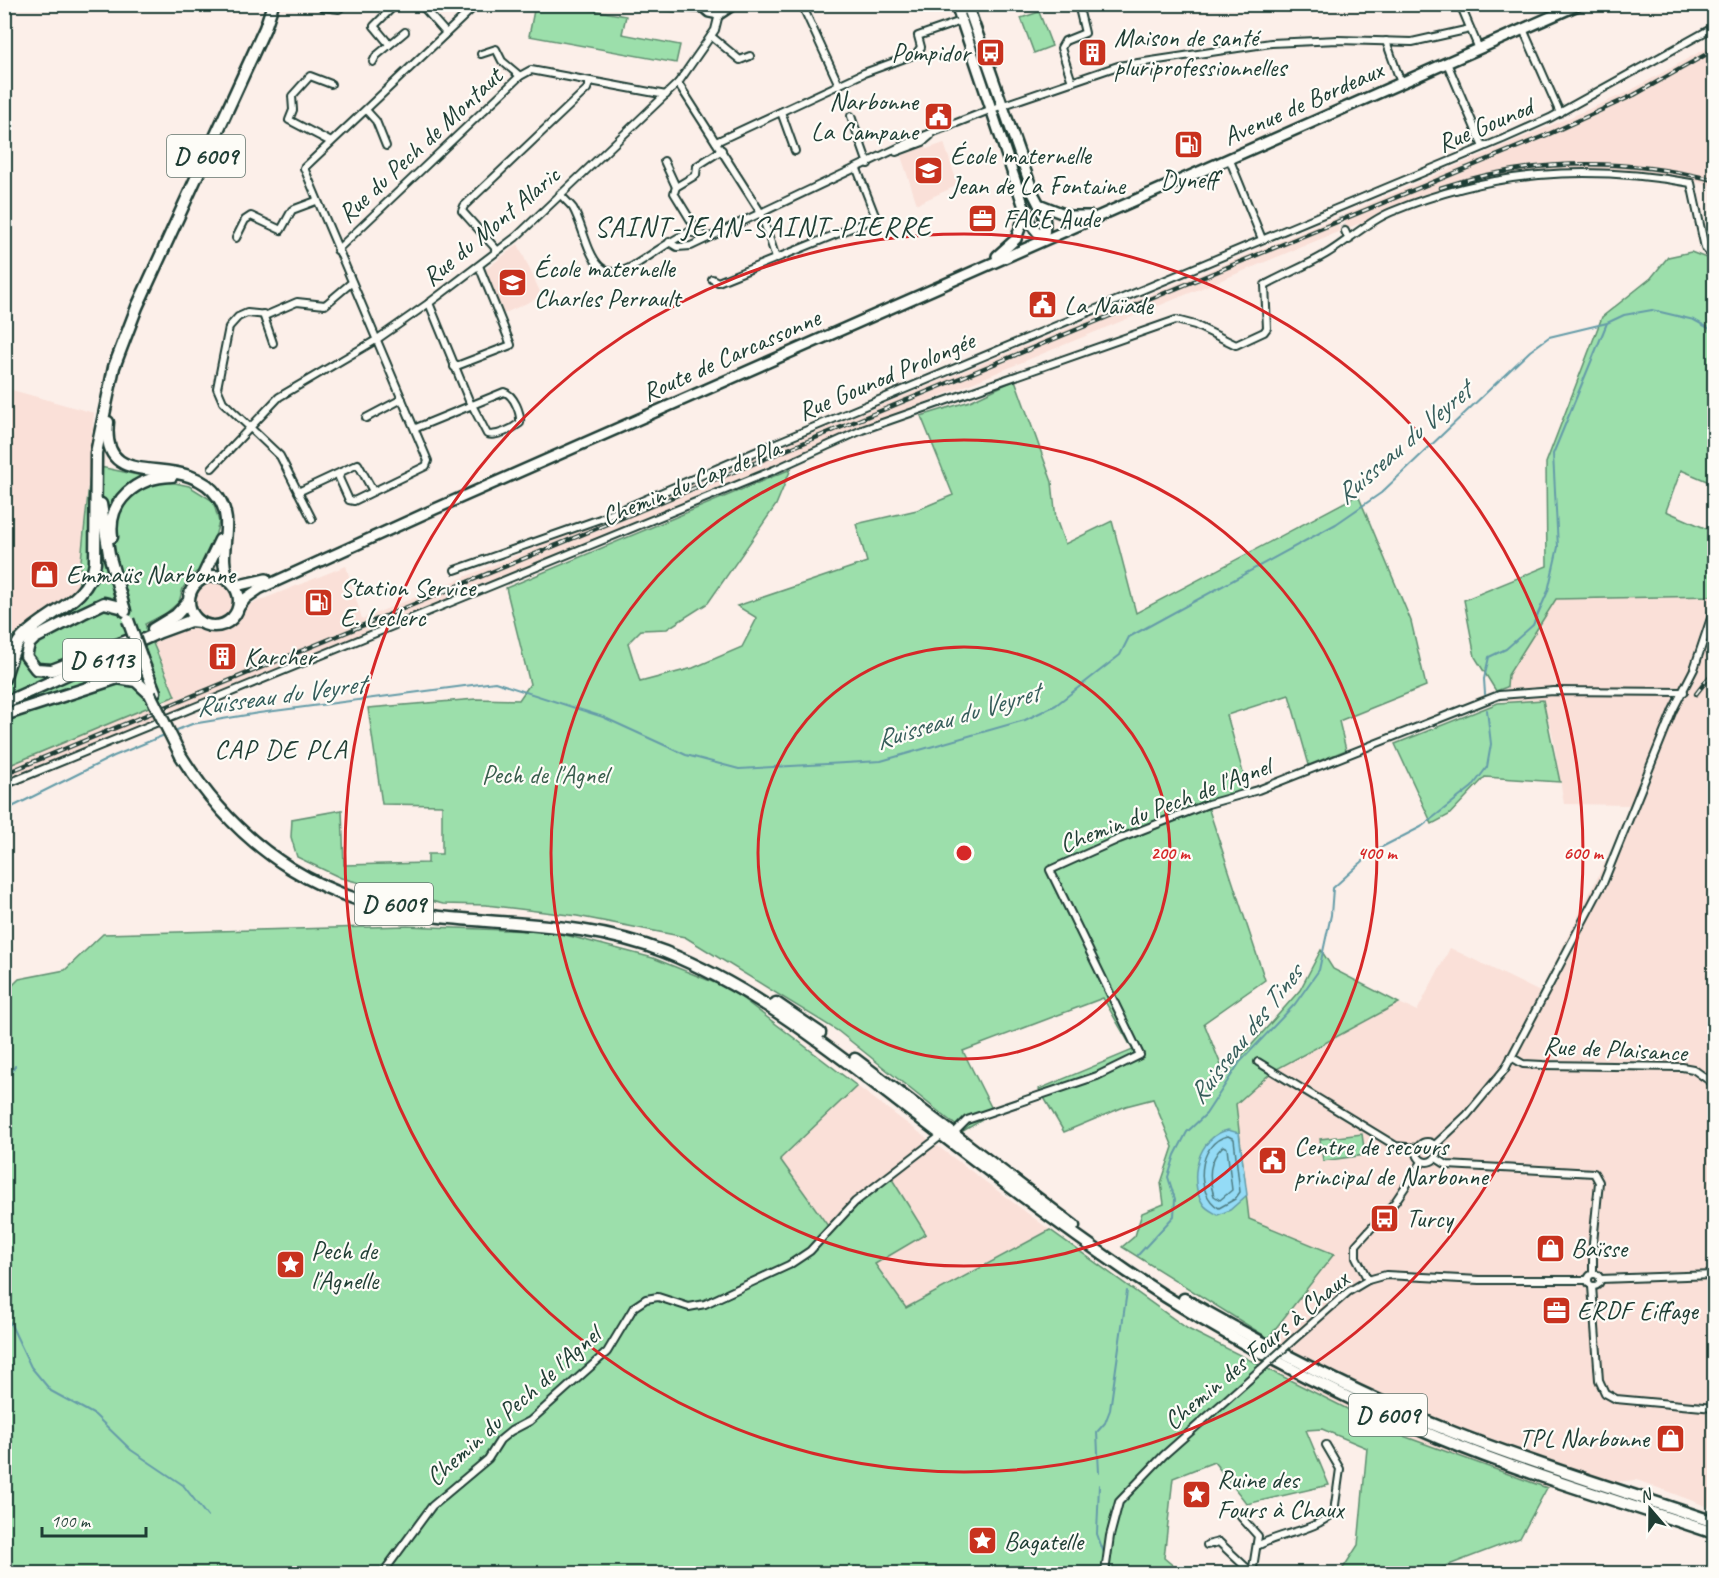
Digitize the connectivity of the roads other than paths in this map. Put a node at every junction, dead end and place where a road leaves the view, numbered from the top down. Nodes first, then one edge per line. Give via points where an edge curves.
1 (273, 4) edge
2 (344, 4) edge
3 (396, 4) edge
4 (414, 4) edge
5 (477, 4) edge
6 (654, 4) edge
7 (734, 4) edge
8 (981, 4) edge
9 (1078, 4) edge
10 (1460, 4) edge
11 (1580, 4) edge
12 (802, 5) edge
13 (424, 6) edge
14 (701, 6) edge
15 (322, 7) dead end
16 (968, 7) edge
17 (958, 13) edge
18 (719, 14) junction
19 (1714, 27) edge
20 (1470, 28) junction
21 (1523, 29) junction
22 (405, 32) dead end
23 (446, 33) junction
24 (711, 36) junction
25 (1386, 41) junction
26 (389, 44) junction
27 (1479, 49) junction
28 (481, 54) dead end
29 (750, 56) dead end
30 (373, 62) dead end
31 (1447, 63) junction
32 (520, 76) junction
33 (590, 81) junction
34 (678, 82) junction
35 (1072, 82) junction
36 (1401, 83) junction
37 (331, 84) dead end
38 (839, 85) junction
39 (666, 95) junction
40 (1003, 105) junction
41 (992, 109) junction
42 (366, 110) junction
43 (781, 112) junction
44 (1560, 113) junction
45 (851, 116) dead end
46 (331, 142) junction
47 (716, 142) junction
48 (386, 146) dead end
49 (1483, 147) junction
50 (1018, 148) junction
51 (722, 150) junction
52 (795, 151) dead end
53 (1007, 152) junction
54 (1229, 158) junction
55 (664, 161) dead end
56 (868, 164) junction
57 (857, 169) junction
58 (676, 187) junction
59 (560, 194) junction
60 (316, 201) junction
61 (1041, 205) junction
62 (1120, 206) junction
63 (1336, 210) junction
64 (1026, 212) junction
65 (761, 213) junction
66 (1339, 217) tunnel mouth
67 (1345, 231) tunnel mouth
68 (694, 233) junction
69 (709, 237) junction
70 (236, 238) dead end
71 (1043, 239) junction
72 (1262, 239) junction
73 (1349, 240) junction
74 (669, 242) junction
75 (337, 250) junction
76 (497, 250) junction
77 (776, 258) junction
78 (1714, 258) edge
79 (479, 266) junction
80 (984, 266) junction
81 (712, 279) dead end
82 (351, 282) junction
83 (429, 303) junction
84 (137, 307) junction
85 (263, 314) junction
86 (376, 340) junction
87 (273, 344) dead end
88 (454, 367) junction
89 (402, 399) junction
90 (472, 405) junction
91 (366, 418) dead end
92 (250, 428) junction
93 (416, 428) junction
94 (102, 429) junction
95 (213, 468) dead end
96 (341, 472) junction
97 (191, 475) junction
98 (373, 491) junction
99 (298, 492) junction
100 (435, 508) junction
101 (225, 514) junction
102 (312, 519) dead end
103 (455, 570) dead end
104 (202, 578) junction
105 (232, 583) junction
106 (188, 603) junction
107 (239, 607) junction
108 (124, 608) junction
109 (1714, 609) edge
110 (200, 622) junction
111 (127, 641) junction
112 (4, 679) edge
113 (1684, 692) junction
114 (152, 693) junction
115 (4, 696) edge
116 (4, 703) edge
117 (4, 715) edge
118 (182, 755) junction
119 (4, 785) edge
120 (1511, 1058) junction
121 (1258, 1062) dead end
122 (1714, 1084) edge
123 (948, 1135) junction
124 (1435, 1145) junction
125 (1417, 1148) junction
126 (1436, 1158) junction
127 (1422, 1162) junction
128 (1593, 1274) junction
129 (1714, 1275) edge
130 (1600, 1279) junction
131 (1368, 1280) junction
132 (1587, 1280) junction
133 (1593, 1286) junction
134 (1714, 1408) edge
135 (1326, 1445) dead end
136 (1241, 1517) dead end
137 (1713, 1527) edge
138 (1207, 1545) dead end
139 (1259, 1545) junction
140 (1106, 1572) dead end
141 (1252, 1573) edge
142 (382, 1574) edge

1 - 84 main road, D 6009
2 - 15 street via 339,9
3 - 26 street via 374,26
4 - 13 street
5 - 23 street
6 - 14 main road
7 - 18 main road
8 - 16 street
9 - 35 street via 1085,33 1065,41 1061,48
10 - 20 street
11 - 21 main road, Avenue de Bordeaux
12 - 38 street
13 - 23 street
14 - 18 main road
16 - 17 street
16 - 40 main road
17 - 38 street via 918,36 921,47 916,54
17 - 41 main road
18 - 24 street, Rue du Mont Alaric
19 - 44 street, Rue Gounod
20 - 25 street via 1427,40
20 - 27 street
21 - 27 main road, Avenue de Bordeaux
21 - 44 street
22 - 26 street
23 - 42 street
24 - 29 street via 740,60
24 - 34 street, Rue du Mont Alaric
25 - 35 street via 1271,43 1135,62
25 - 36 street
26 - 30 street
27 - 31 main road, Avenue de Bordeaux
28 - 32 street via 496,48 502,61
31 - 36 main road, Avenue de Bordeaux
31 - 49 street
32 - 33 street, Rue du Pech de Montaut via 531,70
32 - 75 street, Rue du Pech de Montaut
33 - 39 street
33 - 76 street via 587,89 464,206 462,210
34 - 39 street, Rue du Mont Alaric
34 - 47 street
35 - 40 street
36 - 54 main road, Avenue de Bordeaux
37 - 46 street via 310,76 292,96 289,120
38 - 43 street
39 - 59 street, Rue du Mont Alaric
40 - 41 street
40 - 50 main road
41 - 53 main road
41 - 56 street via 903,145
42 - 46 street
42 - 48 street via 376,121
43 - 47 street
43 - 52 street
44 - 49 street, Rue Gounod
45 - 56 street
46 - 60 street via 304,168
47 - 51 street
49 - 63 street, Rue Gounod
50 - 53 main road
50 - 61 main road
51 - 58 street via 697,166 696,174
51 - 65 street
53 - 64 main road
54 - 62 main road, Avenue de Bordeaux
54 - 72 street
55 - 58 street
56 - 57 street
57 - 65 street
57 - 77 street via 876,218
58 - 68 street via 674,193 693,224
59 - 74 street via 573,208 593,257 604,271 621,272
59 - 76 street, Rue du Mont Alaric
60 - 70 street via 292,210 281,230 251,216
60 - 75 street
61 - 62 main road via 1079,218
61 - 71 main road via 1046,221
62 - 71 main road, Avenue de Bordeaux
63 - 66 street
63 - 72 street, Rue Gounod
64 - 71 main road via 1031,227
64 - 80 main road via 1016,239
65 - 69 street
65 - 77 street
67 - 73 street
68 - 69 street
68 - 74 street
69 - 74 street via 691,246 677,247
71 - 80 main road, Route de Carcassonne
72 - 103 street, Rue Gounod Prolongée via 600,519
73 - 78 street via 1390,213 1438,196 1505,178 1579,171 1691,183 1706,248
73 - 119 street, Chemin du Cap de Pla via 1265,285 1267,328 1236,345 1176,320 965,393 862,430 774,470
75 - 82 street
76 - 79 street, Rue du Mont Alaric
77 - 81 street via 718,282
79 - 83 street, Rue du Mont Alaric
79 - 88 street via 512,345
80 - 100 main road, Route de Carcassonne
82 - 85 street via 325,305 297,302
82 - 86 street
83 - 86 street, Rue du Mont Alaric
83 - 88 street
84 - 94 main road, D 6009 via 114,367
84 - 97 main road via 115,384 107,431 109,447 124,465 138,470
85 - 87 street
85 - 92 street via 247,313 229,327 217,388 223,402
86 - 89 street
86 - 92 street, Rue du Mont Alaric via 279,397
88 - 90 street
89 - 91 street
89 - 93 street
90 - 90 street via 487,434 492,436 520,423 508,393
90 - 93 street
92 - 95 street, Rue du Mont Alaric
92 - 99 street via 280,456
93 - 98 street via 428,461 426,466
94 - 108 main road, D 6009 via 102,513
94 - 112 main road via 96,453 95,564 91,580 72,602 22,637
96 - 98 street via 358,464
96 - 98 street via 339,478 349,500
96 - 99 street
97 - 101 main road via 211,488
97 - 108 main road via 140,483 114,508 112,533
99 - 102 street
100 - 105 main road, Route de Carcassonne via 260,582
100 - 107 main road, Route de Carcassonne via 259,589
101 - 104 main road via 218,548
101 - 105 main road via 228,530 222,562
104 - 105 main road via 216,575
104 - 106 main road via 191,589
105 - 107 main road
106 - 110 main road
106 - 111 main road, D 6113 via 165,622
107 - 110 main road via 233,618 221,625
108 - 111 main road via 105,603 83,613 35,638 28,644 26,656 36,669 52,670
108 - 114 main road, D 6009, bridge
109 - 113 street
110 - 116 main road, D 6113 via 190,621 171,628
111 - 115 main road, D 6113
113 - 120 street via 1673,710 1604,881
113 - 123 street, Chemin du Pech de l'Agnel via 1554,691 1499,695 1258,790 1208,804 1050,870 1140,1055 1097,1076 967,1120
114 - 117 main road via 136,681 118,678
114 - 118 main road, D 6009, bridge
118 - 123 main road, D 6009 via 244,827 279,854 341,889 377,901 439,911 581,924 674,950 728,975 786,1010
118 - 123 main road, D 6009 via 198,784 226,816 269,854 339,895 409,913 579,929 635,942 691,964 754,997
120 - 122 street, Rue de Plaisance via 1523,1064 1682,1067 1693,1069
120 - 124 street via 1494,1085
121 - 125 street via 1396,1146
123 - 137 main road, D 6009 via 1137,1269 1211,1315 1329,1377 1481,1443 1698,1516
123 - 137 main road, D 6009 via 1042,1212 1133,1276 1293,1370 1442,1439
123 - 142 street, Chemin du Pech de l'Agnel via 855,1202 810,1251 789,1265 705,1304 689,1307 658,1297 634,1306 607,1352 531,1421 505,1435 488,1459 432,1506
124 - 125 street via 1423,1143
124 - 126 street
125 - 127 street
126 - 127 street
126 - 128 street via 1447,1165 1594,1173 1599,1182
127 - 131 street, Chemin des Fours à Chaux via 1395,1202 1356,1245 1356,1257
128 - 130 street
128 - 132 street
129 - 130 street
130 - 133 street
131 - 132 street via 1400,1274 1479,1280
131 - 140 street, Chemin des Fours à Chaux, bridge via 1348,1292 1170,1449 1119,1502
132 - 133 street
133 - 134 street via 1599,1380 1605,1393 1616,1399
135 - 139 street via 1340,1469 1334,1512 1318,1525 1290,1531
136 - 139 street via 1256,1530
138 - 141 street via 1219,1542
139 - 141 street

